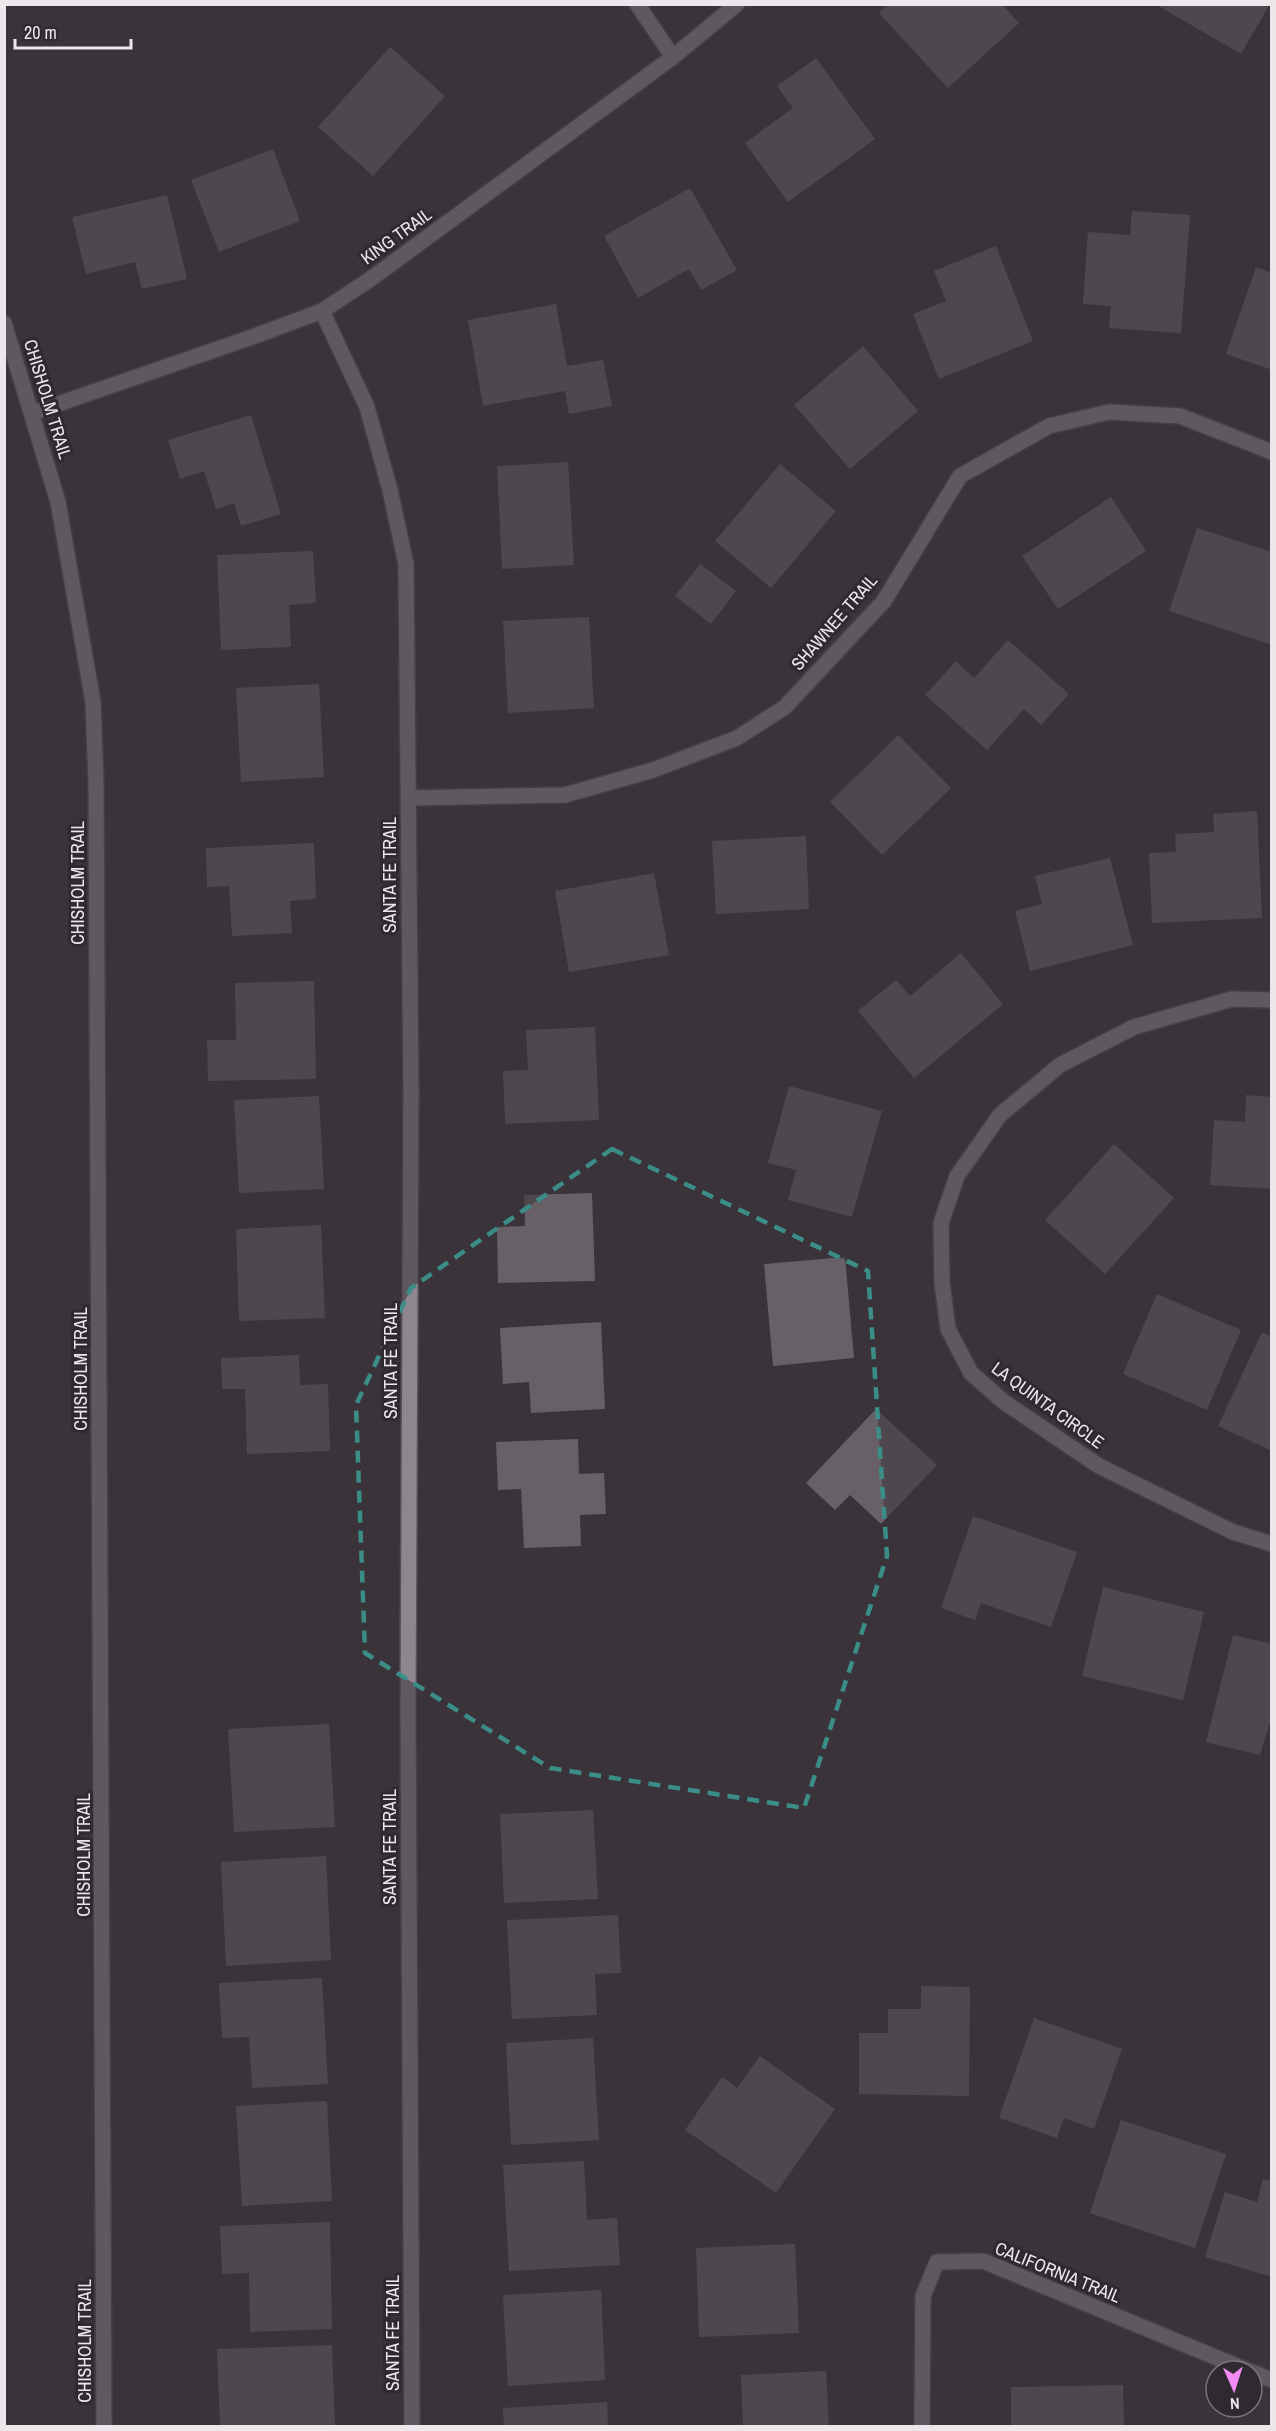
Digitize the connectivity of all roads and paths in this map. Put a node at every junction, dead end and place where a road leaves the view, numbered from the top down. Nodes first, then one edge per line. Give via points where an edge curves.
1 (637, 4) edge
2 (737, 4) edge
3 (673, 57) junction
4 (322, 311) junction
5 (4, 323) edge
6 (32, 413) junction
7 (1272, 452) edge
8 (408, 798) junction
9 (1272, 1000) edge
10 (1272, 1544) edge
11 (1219, 2359) edge
12 (104, 2427) edge
13 (412, 2427) edge
14 (922, 2427) edge

1 - 3 street
2 - 3 street, KING TRAIL
3 - 4 street, KING TRAIL
4 - 6 street, KING TRAIL
4 - 8 street, SANTA FE TRAIL via 367,407 406,564
5 - 6 street, CHISHOLM TRAIL
6 - 12 street, CHISHOLM TRAIL via 58,502 93,702 96,781
7 - 8 street, SHAWNEE TRAIL via 1180,416 1108,412 1048,426 960,476 884,601 785,707 736,738 653,770 565,795
8 - 13 street, SANTA FE TRAIL
9 - 10 street, LA QUINTA CIRCLE via 1232,999 1134,1027 1060,1065 1000,1115 957,1176 941,1223 948,1329 971,1373 1004,1402 1099,1466 1233,1532
11 - 14 street, CALIFORNIA TRAIL via 983,2261 937,2262 924,2296

